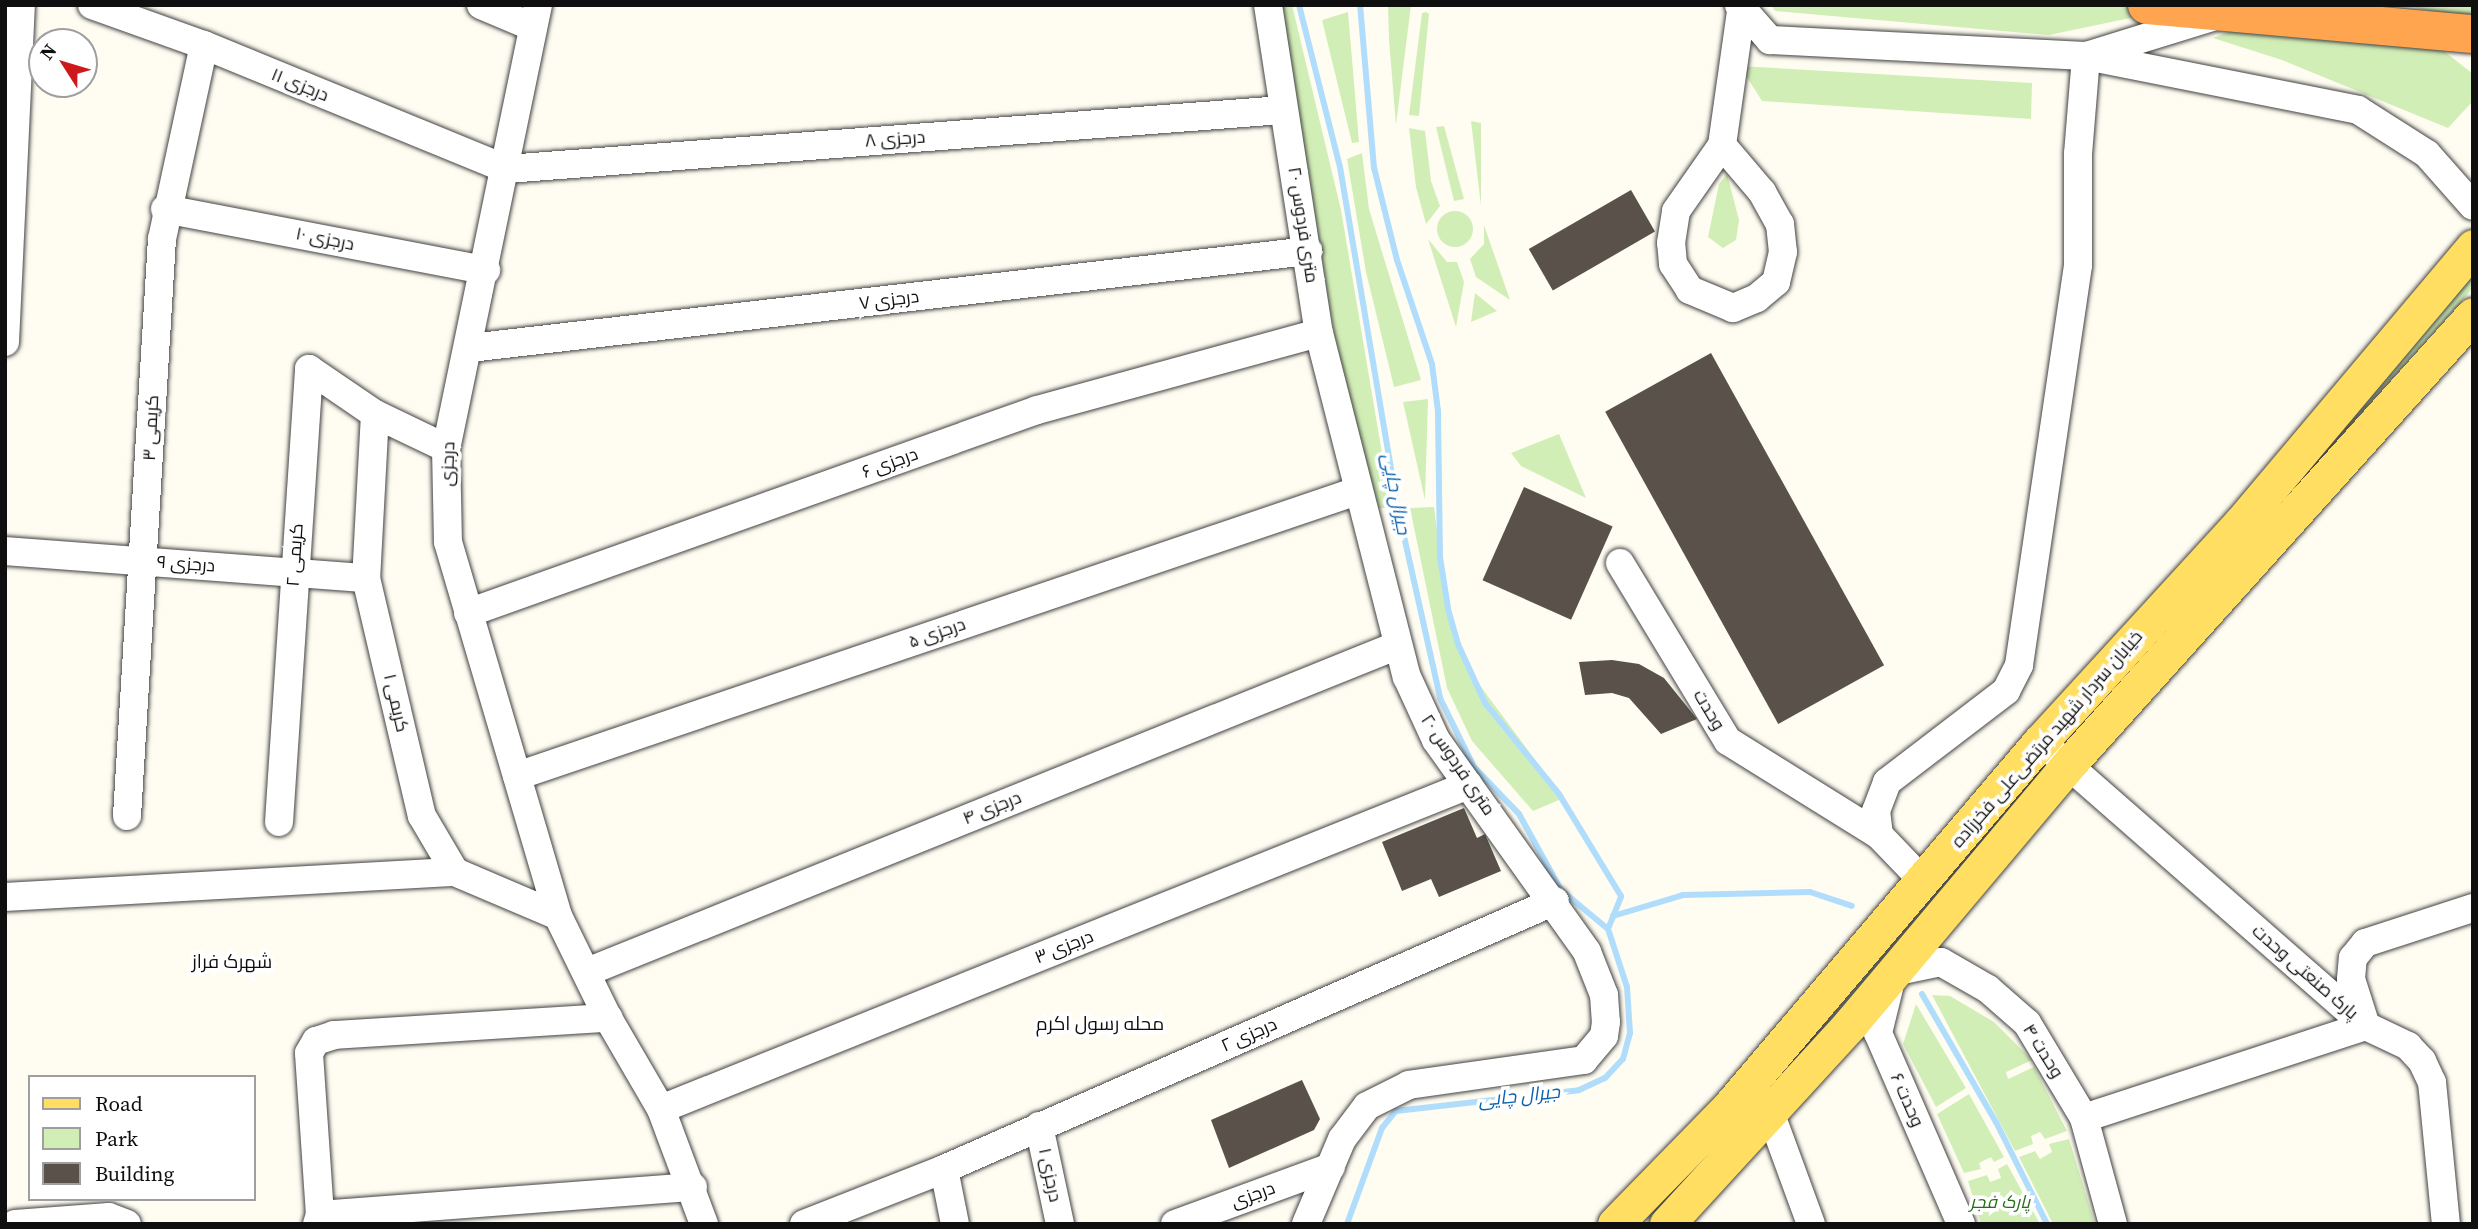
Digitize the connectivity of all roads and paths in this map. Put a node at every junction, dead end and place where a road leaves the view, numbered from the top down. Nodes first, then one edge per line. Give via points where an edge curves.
1 (21, 5) edge
2 (92, 5) edge
3 (481, 5) edge
4 (1268, 5) edge
5 (2147, 5) edge
6 (1740, 8) edge
7 (2225, 13) junction
8 (536, 16) edge
9 (2473, 34) edge
10 (204, 46) junction
11 (2086, 55) junction
12 (1283, 110) junction
13 (1722, 145) junction
14 (507, 169) junction
15 (2473, 206) edge
16 (165, 209) junction
17 (2473, 247) edge
18 (1308, 251) junction
19 (486, 270) junction
20 (2473, 315) edge
21 (1319, 333) junction
22 (5, 342) edge
23 (470, 348) junction
24 (375, 414) junction
25 (446, 448) junction
26 (1357, 491) junction
27 (5, 551) edge
28 (144, 561) junction
29 (1620, 563) dead end
30 (294, 572) junction
31 (366, 578) junction
32 (468, 613) junction
33 (1398, 645) junction
34 (2040, 742) junction
35 (2068, 765) junction
36 (517, 776) junction
37 (1468, 785) junction
38 (127, 816) dead end
39 (279, 822) dead end
40 (1879, 835) junction
41 (455, 872) junction
42 (1924, 882) junction
43 (5, 897) edge
44 (1555, 901) junction
45 (2473, 908) edge
46 (558, 916) junction
47 (1868, 948) junction
48 (587, 972) junction
49 (1894, 972) junction
50 (608, 1018) junction
51 (2366, 1026) junction
52 (661, 1109) junction
53 (1770, 1112) junction
54 (2084, 1118) junction
55 (1039, 1126) junction
56 (1331, 1167) junction
57 (944, 1169) junction
58 (693, 1187) junction
59 (454, 1214) edge
60 (318, 1220) edge
61 (822, 1221) edge
62 (15, 1224) edge
63 (127, 1224) edge
64 (704, 1224) edge
65 (955, 1224) edge
66 (1060, 1224) edge
67 (1175, 1224) edge
68 (1306, 1224) edge
69 (1615, 1224) edge
70 (1667, 1224) edge
71 (1811, 1224) edge
72 (1961, 1224) edge
73 (2113, 1224) edge
74 (2446, 1224) edge

1 - 22 street
2 - 10 street, درجزی ۱۱
3 - 8 street
4 - 12 street, ۲۰ متری فردوس
5 - 7 highway
6 - 11 street via 1770,40
6 - 13 street
7 - 9 highway
7 - 11 street
8 - 14 street, درجزی
10 - 14 street, درجزی ۱۱
10 - 16 street, کریمی ۳
11 - 15 street via 2358,110 2427,154
11 - 40 street via 2078,154 2078,265 2019,665 2006,691 1887,782 1876,811
12 - 14 street, درجزی ۸
12 - 18 street, ۲۰ متری فردوس
13 - 13 street via 1676,211 1671,243 1673,264 1690,290 1733,308 1757,298 1776,282 1783,252 1780,224 1762,192
14 - 19 street, درجزی
16 - 19 street, درجزی ۱۰
16 - 28 street, کریمی ۳
17 - 34 main road, خیابان سردار شهید مرتضی‌علی فخرزاده via 2240,524
18 - 21 street, ۲۰ متری فردوس
18 - 23 street, درجزی ۷
19 - 23 street, درجزی
20 - 35 main road, خیابان سردار شهید مرتضی‌علی فخرزاده
21 - 26 street, ۲۰ متری فردوس
21 - 32 street, درجزی ۶ via 1037,410
23 - 25 street, درجزی
24 - 25 street
24 - 30 street, کریمی ۲ via 309,369
24 - 31 street, کریمی ۱
25 - 32 street, درجزی via 448,542
26 - 33 street, ۲۰ متری فردوس
26 - 36 street, درجزی ۵
27 - 28 street, درجزی ۹
28 - 30 street, درجزی ۹
28 - 38 street, کریمی ۳
29 - 40 street, وحدت via 1728,741
30 - 31 street, درجزی ۹
30 - 39 street, کریمی ۲
31 - 41 street, کریمی ۱ via 422,816
32 - 36 street, درجزی
33 - 37 street, ۲۰ متری فردوس via 1420,709
33 - 48 street, درجزی ۴
34 - 35 street, پارک صنعتی وحدت
34 - 42 main road, خیابان سردار شهید مرتضی‌علی فخرزاده
35 - 49 main road, خیابان سردار شهید مرتضی‌علی فخرزاده
35 - 51 street, پارک صنعتی وحدت
36 - 46 street, درجزی
37 - 44 street, ۲۰ متری فردوس
37 - 52 street, درجزی ۳
40 - 42 street, وحدت
41 - 43 street
41 - 46 street
42 - 47 main road, خیابان سردار شهید مرتضی‌علی فخرزاده
44 - 55 street, درجزی ۲
44 - 56 street, ۲۰ متری فردوس via 1587,952 1604,995 1604,1036 1598,1048 1584,1060 1566,1064 1409,1085 1388,1093 1354,1122
45 - 51 street via 2365,943 2353,958 2351,979
46 - 48 street, درجزی
47 - 49 street
47 - 69 main road, خیابان سردار شهید مرتضی‌علی فخرزاده via 1730,1106
48 - 50 street, درجزی
49 - 53 main road, خیابان سردار شهید مرتضی‌علی فخرزاده
49 - 54 street, وحدت ۴ via 1941,962 2009,1005 2027,1023
49 - 72 street, وحدت ۶ via 1878,1033
50 - 52 street, درجزی
50 - 60 street via 334,1035 316,1041 309,1053
51 - 54 street
51 - 74 street, پارک صنعتی وحدت via 2407,1046 2422,1060 2432,1082
52 - 58 street, درجزی
53 - 70 main road, خیابان سردار شهید مرتضی‌علی فخرزاده
53 - 71 street
54 - 73 street, وحدت ۴
55 - 57 street, درجزی ۲
55 - 66 street, درجزی ۱
56 - 67 street, درجزی
56 - 68 street, ۲۰ متری فردوس
57 - 61 street, درجزی ۲
57 - 65 street
58 - 59 street
58 - 64 street, درجزی
59 - 60 street
62 - 63 street via 109,1217

